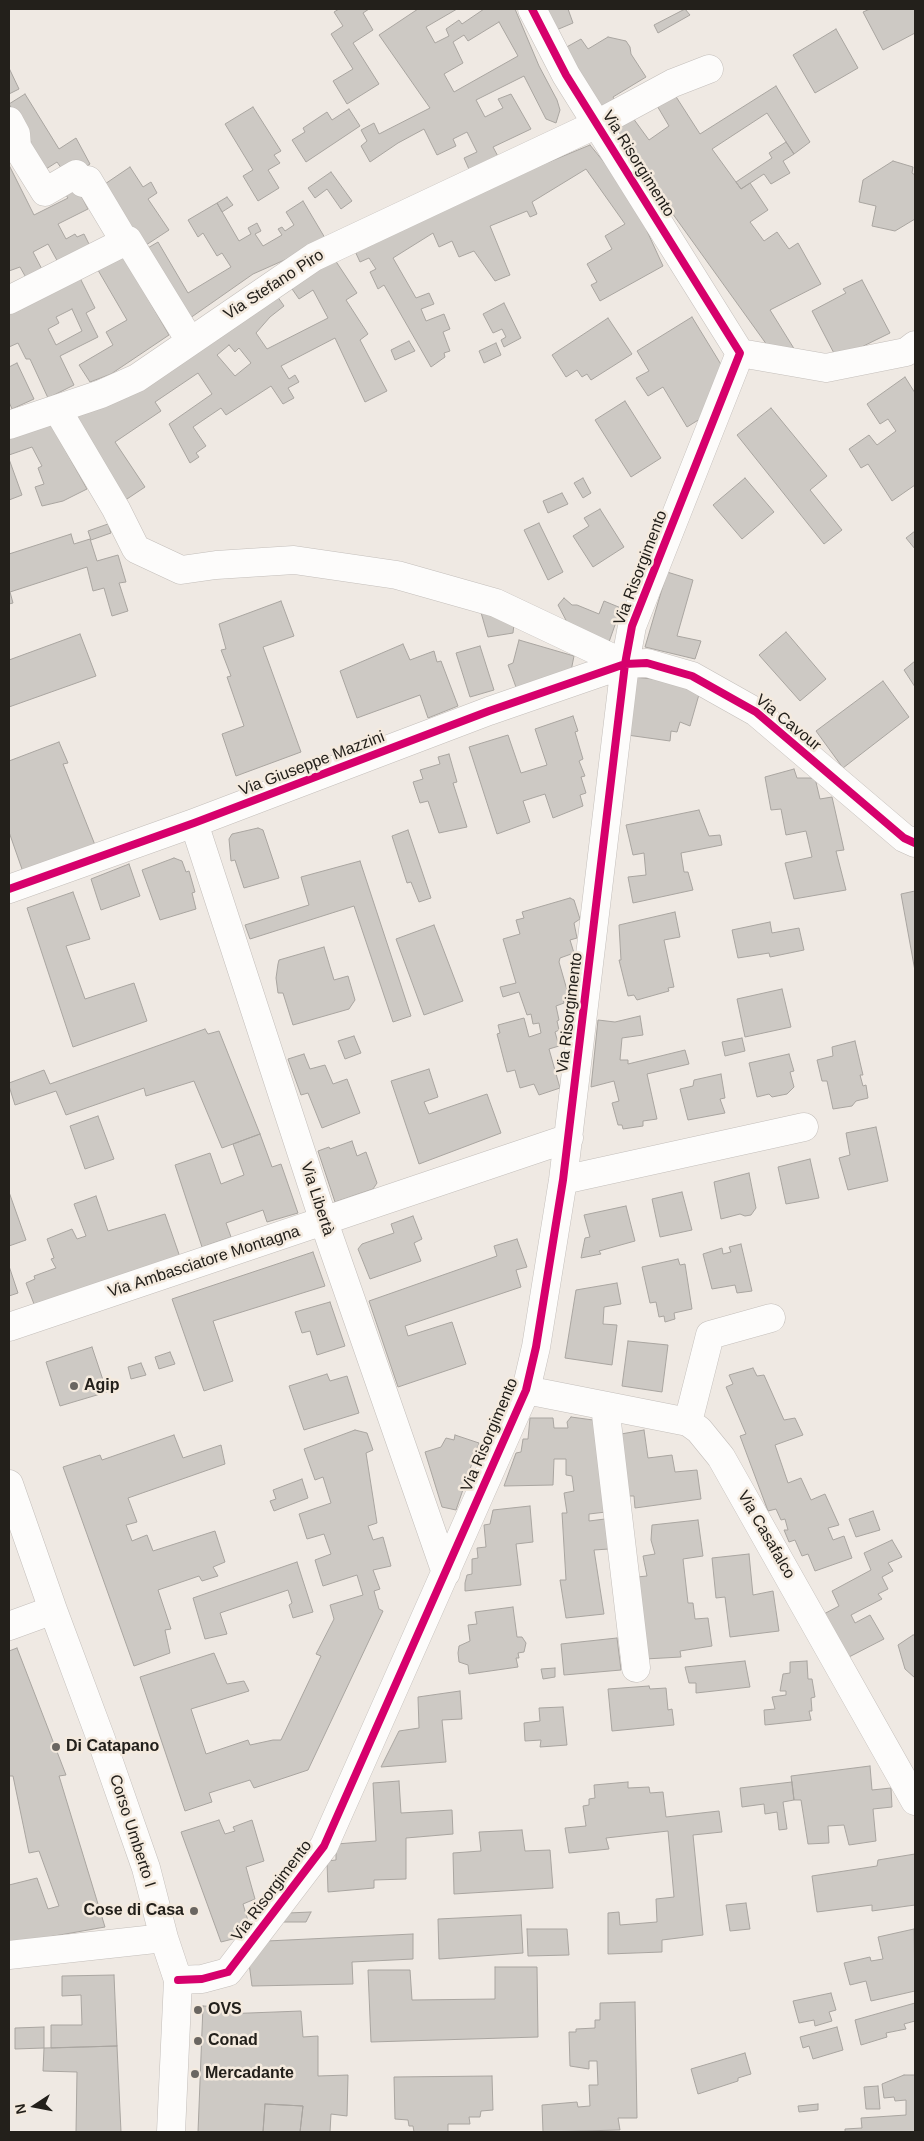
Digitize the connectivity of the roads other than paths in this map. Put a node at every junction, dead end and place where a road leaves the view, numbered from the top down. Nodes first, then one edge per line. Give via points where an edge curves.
1 (532, 9) edge
2 (709, 69) dead end
3 (9, 121) edge
4 (598, 124) junction
5 (125, 242) junction
6 (9, 300) edge
7 (190, 342) junction
8 (915, 345) edge
9 (740, 353) junction
10 (57, 409) junction
11 (9, 425) edge
12 (625, 664) junction
13 (194, 824) junction
14 (915, 843) edge
15 (9, 889) edge
16 (804, 1127) dead end
17 (569, 1138) junction
18 (563, 1180) junction
19 (324, 1222) junction
20 (770, 1318) dead end
21 (9, 1327) edge
22 (526, 1390) junction
23 (605, 1406) junction
24 (688, 1422) junction
25 (9, 1484) edge
26 (446, 1573) junction
27 (53, 1610) junction
28 (9, 1626) edge
29 (636, 1668) dead end
30 (915, 1801) edge
31 (164, 1938) junction
32 (9, 1955) edge
33 (178, 1980) junction
34 (170, 2132) edge

1 - 4 street, Via Risorgimento via 566,75
2 - 4 street, Via Stefano Piro via 665,87
3 - 5 street via 16,134 17,147 45,192 76,174 83,183 88,180
4 - 7 street, Via Stefano Piro via 314,256
4 - 9 street, Via Risorgimento
5 - 6 street
5 - 7 street via 128,240
7 - 10 street, Via Stefano Piro via 137,378
8 - 9 street via 906,352 826,368
9 - 12 street, Via Risorgimento via 632,626
10 - 11 street, Via Stefano Piro
10 - 12 street via 136,549 182,570 294,560 397,575 496,603
12 - 13 street, Via Giuseppe Mazzini via 489,711
12 - 14 street, Via Cavour via 647,663 692,676 756,712 904,838
12 - 17 street, Via Risorgimento
13 - 15 street, Via Giuseppe Mazzini
13 - 19 street, Via Libertà
16 - 18 street
17 - 18 street, Via Risorgimento
17 - 19 street, Via Ambasciatore Montagna
18 - 22 street, Via Risorgimento
19 - 21 street, Via Ambasciatore Montagna
19 - 26 street, Via Libertà
20 - 24 street via 710,1335
22 - 23 street
22 - 26 street, Via Risorgimento
23 - 24 street
23 - 29 street
24 - 30 street, Via Casafalco via 721,1456
25 - 27 street, Corso Umberto I
26 - 33 street, Via Risorgimento via 324,1846 228,1972 202,1979
27 - 28 street
27 - 31 street, Corso Umberto I via 143,1859
31 - 32 street
31 - 33 street, Corso Umberto I
33 - 34 street, Corso Umberto I

